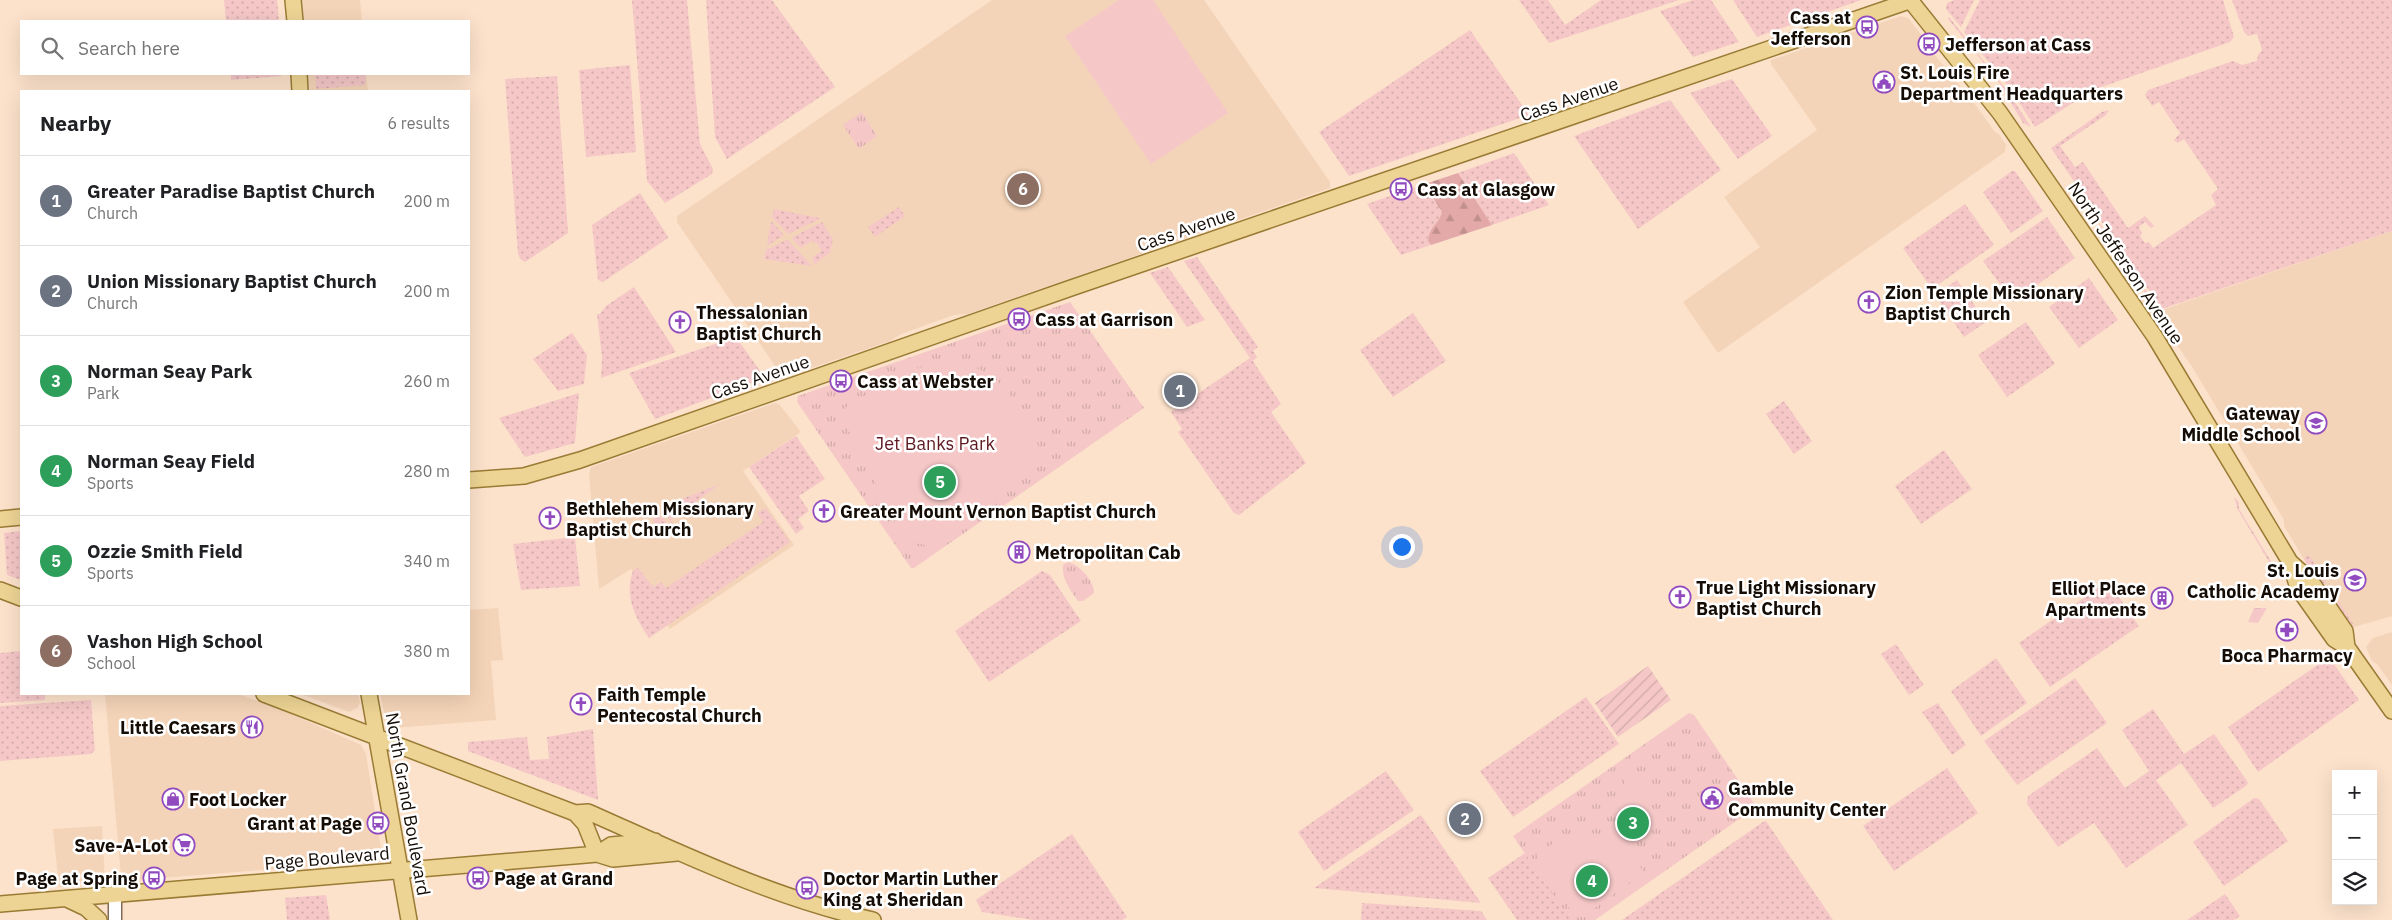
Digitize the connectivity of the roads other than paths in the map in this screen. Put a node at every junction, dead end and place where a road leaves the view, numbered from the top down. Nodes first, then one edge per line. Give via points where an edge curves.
1 (293, 0) edge
2 (1911, 0) edge
3 (295, 20) edge
4 (299, 75) edge
5 (300, 90) edge
6 (470, 480) edge
7 (20, 517) edge
8 (0, 519) edge
9 (0, 590) edge
10 (20, 598) edge
11 (267, 695) edge
12 (369, 695) edge
13 (2392, 711) edge
14 (376, 738) junction
15 (575, 813) junction
16 (655, 841) junction
17 (678, 852) junction
18 (597, 854) junction
19 (400, 871) junction
20 (115, 895) junction
21 (65, 899) junction
22 (0, 904) edge
23 (99, 920) edge
24 (115, 920) edge
25 (409, 920) edge
26 (873, 920) edge

1 - 3 main road
2 - 6 main road, Cass Avenue via 580,460 524,476
2 - 13 main road, North Jefferson Avenue via 2000,113 2154,337 2290,562 2310,580 2345,631 2347,647
4 - 5 main road
7 - 8 main road
9 - 10 main road
11 - 14 main road
12 - 14 main road, North Grand Boulevard
14 - 15 main road
14 - 19 main road, North Grand Boulevard
15 - 16 main road via 588,812
15 - 18 main road via 585,824
16 - 17 main road
16 - 18 main road, Page Boulevard via 611,845
17 - 18 main road via 612,859
17 - 26 main road via 790,897
18 - 19 main road, Page Boulevard
19 - 20 main road, Page Boulevard
19 - 25 main road, North Grand Boulevard
20 - 21 main road, Page Boulevard
20 - 24 street
21 - 22 main road, Page Boulevard
21 - 23 main road via 86,908

